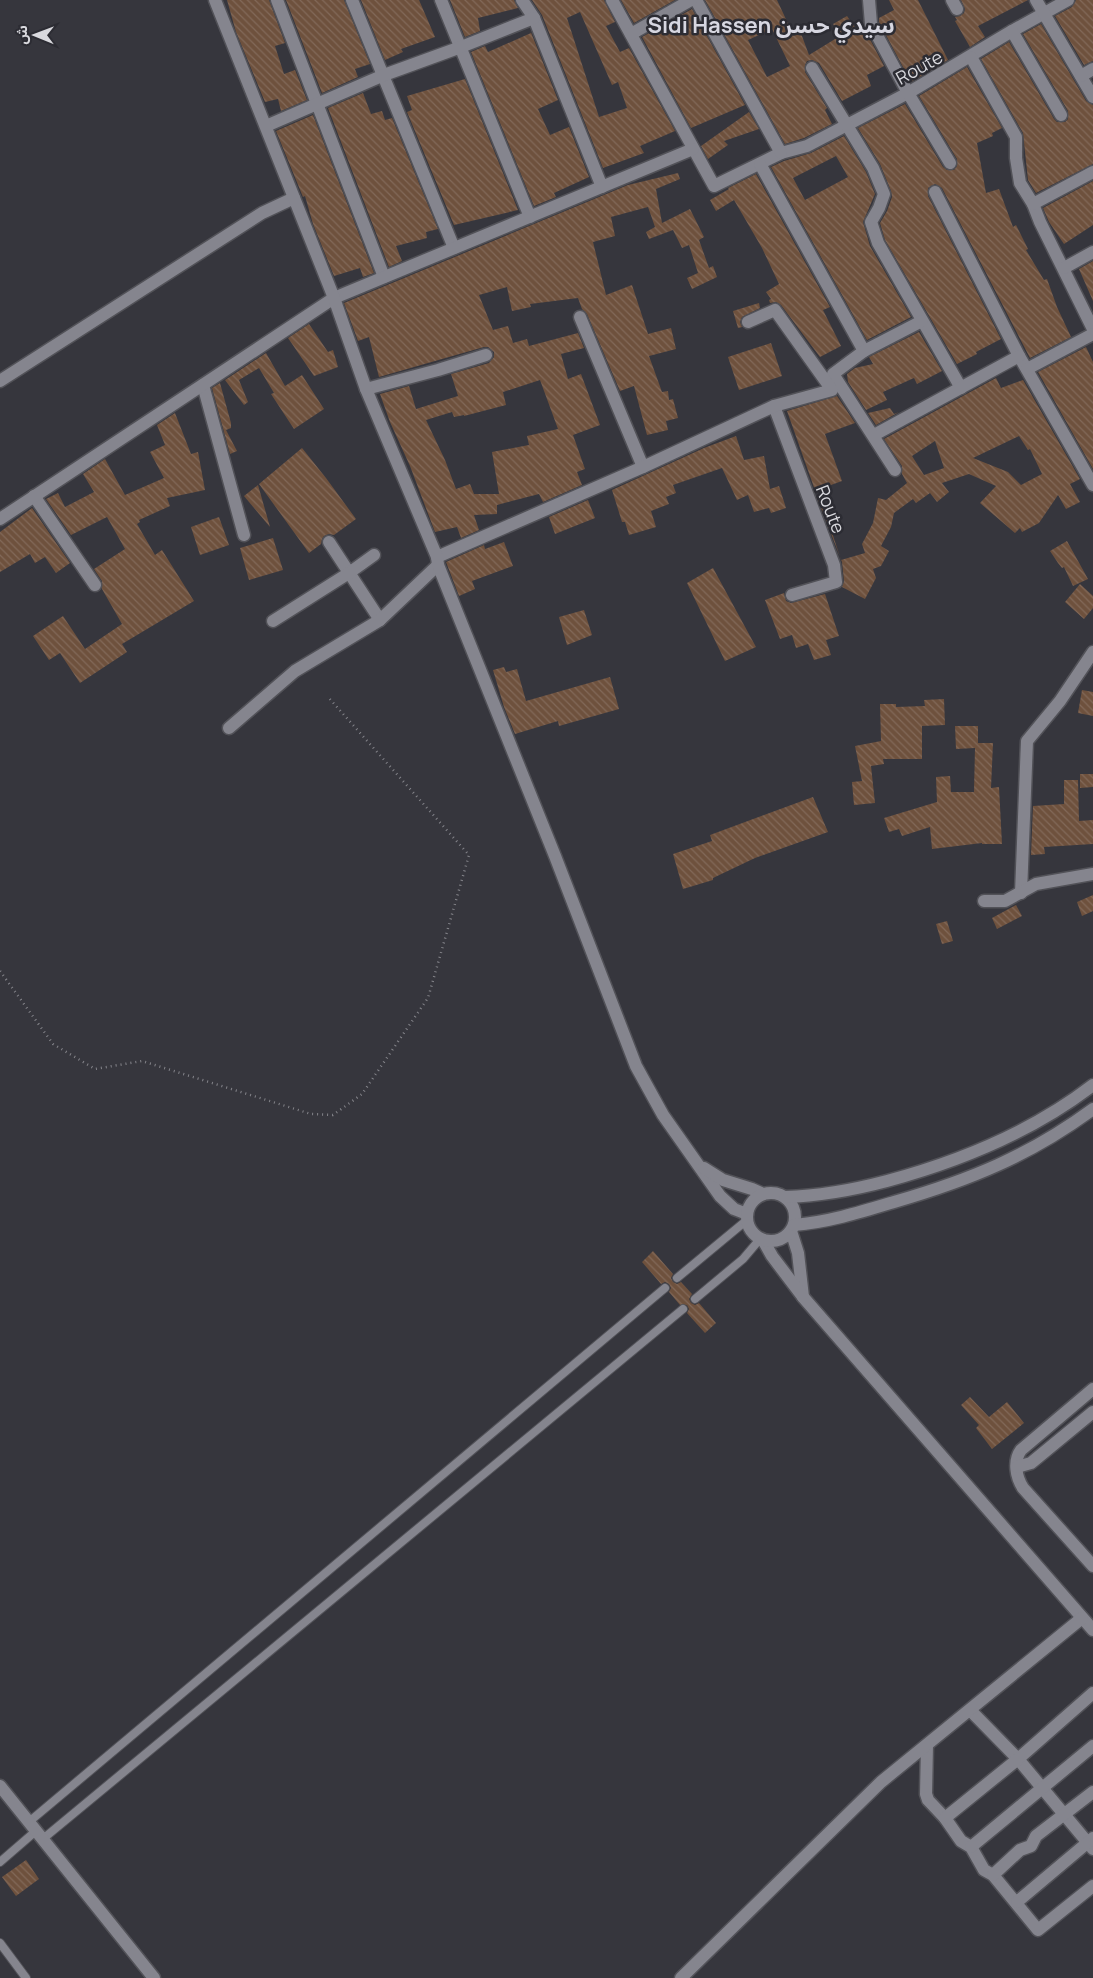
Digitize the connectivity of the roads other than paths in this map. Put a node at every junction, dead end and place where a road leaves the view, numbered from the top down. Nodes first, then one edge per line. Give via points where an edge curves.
1 (215, 0) edge
2 (277, 0) edge
3 (352, 0) edge
4 (441, 0) edge
5 (522, 0) edge
6 (612, 0) edge
7 (691, 0) edge
8 (696, 0) edge
9 (869, 0) edge
10 (1036, 0) edge
11 (1068, 0) edge
12 (1044, 14) junction
13 (534, 18) junction
14 (1012, 31) junction
15 (631, 34) junction
16 (461, 48) junction
17 (971, 57) junction
18 (812, 68) dead end
19 (1093, 69) edge
20 (384, 75) junction
21 (1081, 76) junction
22 (908, 93) junction
23 (1093, 97) edge
24 (318, 105) junction
25 (1061, 115) dead end
26 (846, 125) junction
27 (266, 126) junction
28 (694, 149) junction
29 (781, 153) junction
30 (950, 163) dead end
31 (760, 164) junction
32 (1093, 172) edge
33 (602, 187) junction
34 (935, 192) dead end
35 (294, 198) junction
36 (1033, 204) junction
37 (530, 217) junction
38 (454, 248) junction
39 (1093, 252) edge
40 (1064, 268) junction
41 (384, 277) junction
42 (334, 298) junction
43 (580, 317) dead end
44 (922, 321) junction
45 (748, 322) dead end
46 (1093, 329) edge
47 (1093, 334) edge
48 (864, 351) junction
49 (486, 354) dead end
50 (1019, 356) junction
51 (1027, 369) junction
52 (0, 381) edge
53 (203, 385) junction
54 (961, 388) junction
55 (366, 389) junction
56 (774, 406) junction
57 (874, 435) junction
58 (643, 467) junction
59 (895, 470) dead end
60 (1093, 485) edge
61 (34, 496) junction
62 (0, 519) edge
63 (244, 535) dead end
64 (328, 542) dead end
65 (374, 555) dead end
66 (438, 561) junction
67 (349, 574) junction
68 (95, 585) dead end
69 (792, 595) dead end
70 (273, 620) dead end
71 (380, 620) junction
72 (1093, 652) edge
73 (228, 728) dead end
74 (1093, 874) edge
75 (1021, 893) junction
76 (984, 901) dead end
77 (1093, 1085) edge
78 (1093, 1109) edge
79 (700, 1165) junction
80 (762, 1194) junction
81 (786, 1197) junction
82 (747, 1217) junction
83 (793, 1228) junction
84 (762, 1239) junction
85 (677, 1278) dead end
86 (665, 1288) dead end
87 (803, 1297) junction
88 (695, 1298) dead end
89 (684, 1309) dead end
90 (1093, 1388) edge
91 (1093, 1412) edge
92 (1017, 1467) junction
93 (1093, 1566) edge
94 (1082, 1618) junction
95 (1093, 1630) edge
96 (1093, 1693) edge
97 (970, 1710) junction
98 (927, 1745) junction
99 (1093, 1746) edge
100 (1018, 1759) junction
101 (0, 1786) edge
102 (1042, 1788) junction
103 (1093, 1792) edge
104 (1065, 1816) junction
105 (945, 1818) junction
106 (37, 1830) junction
107 (1091, 1843) edge
108 (971, 1847) junction
109 (0, 1862) edge
110 (993, 1875) junction
111 (1093, 1886) edge
112 (1017, 1902) junction
113 (0, 1943) edge
114 (26, 1978) edge
115 (154, 1978) edge
116 (681, 1978) edge

1 - 27 street
2 - 24 street
3 - 20 street
4 - 16 street
5 - 13 street
6 - 15 street
7 - 15 street
8 - 29 street
9 - 22 street via 871,24
10 - 12 street
11 - 12 street, Route
12 - 14 street, Route
12 - 21 street
13 - 16 street
13 - 33 street
14 - 17 street, Route
14 - 25 street
15 - 28 street
16 - 20 street
16 - 37 street
17 - 22 street, Route
17 - 36 street via 1016,138 1020,183
18 - 26 street
19 - 21 street
20 - 24 street
20 - 38 street
21 - 23 street
22 - 26 street, Route
22 - 30 street
24 - 27 street
24 - 41 street
26 - 29 street, Route via 807,146
26 - 44 street via 873,168 884,194 871,222 878,243
27 - 35 street
28 - 31 street, Route via 714,186
28 - 33 street
29 - 31 street, Route
31 - 48 street
32 - 36 street
33 - 37 street
34 - 50 street
35 - 42 street
35 - 52 street via 262,214
36 - 40 street
37 - 38 street
38 - 41 street
39 - 40 street
40 - 46 street
41 - 42 street
42 - 53 street
42 - 55 street
43 - 58 street
44 - 48 street
44 - 54 street
45 - 56 street via 775,310 832,390
47 - 51 street
48 - 57 street via 833,374
49 - 55 street
50 - 51 street
50 - 54 street
51 - 60 street
53 - 61 street
53 - 63 street
54 - 57 street
55 - 66 street
56 - 58 street
56 - 69 street, Route via 834,565 836,582
57 - 59 street
58 - 66 street
61 - 62 street
61 - 68 street
64 - 67 street
65 - 67 street
66 - 71 street
66 - 79 street via 636,1066 663,1115
67 - 70 street
67 - 71 street
71 - 73 street via 295,670
72 - 75 street via 1060,701 1027,741
74 - 75 street via 1036,884
75 - 76 street via 1005,901
77 - 81 street via 1031,1125 964,1157 846,1191
78 - 83 street via 1033,1148 973,1177 842,1218
79 - 80 street via 723,1180
79 - 82 street via 726,1204
80 - 81 street via 770,1192
80 - 82 street via 750,1204
81 - 83 street via 793,1206
82 - 84 street via 749,1228
82 - 85 lane
83 - 84 street via 779,1240
83 - 87 street
84 - 87 street
84 - 88 lane via 744,1259
86 - 106 lane
87 - 94 street
89 - 106 lane
90 - 92 street via 1021,1450
91 - 92 street via 1035,1460
92 - 93 street via 1023,1488
94 - 95 street
94 - 97 street
96 - 100 street
97 - 98 street
97 - 100 street
98 - 105 street via 926,1794
98 - 116 street via 881,1782
99 - 102 street
100 - 102 street
100 - 105 street
101 - 106 street
102 - 104 street
102 - 108 street
103 - 104 street
104 - 107 street
104 - 110 street via 1036,1836 1031,1846 1020,1850
105 - 108 street via 961,1841
106 - 109 lane
106 - 115 street
107 - 112 street
108 - 110 street via 984,1870
110 - 112 street
111 - 112 street via 1038,1930
113 - 114 lane

